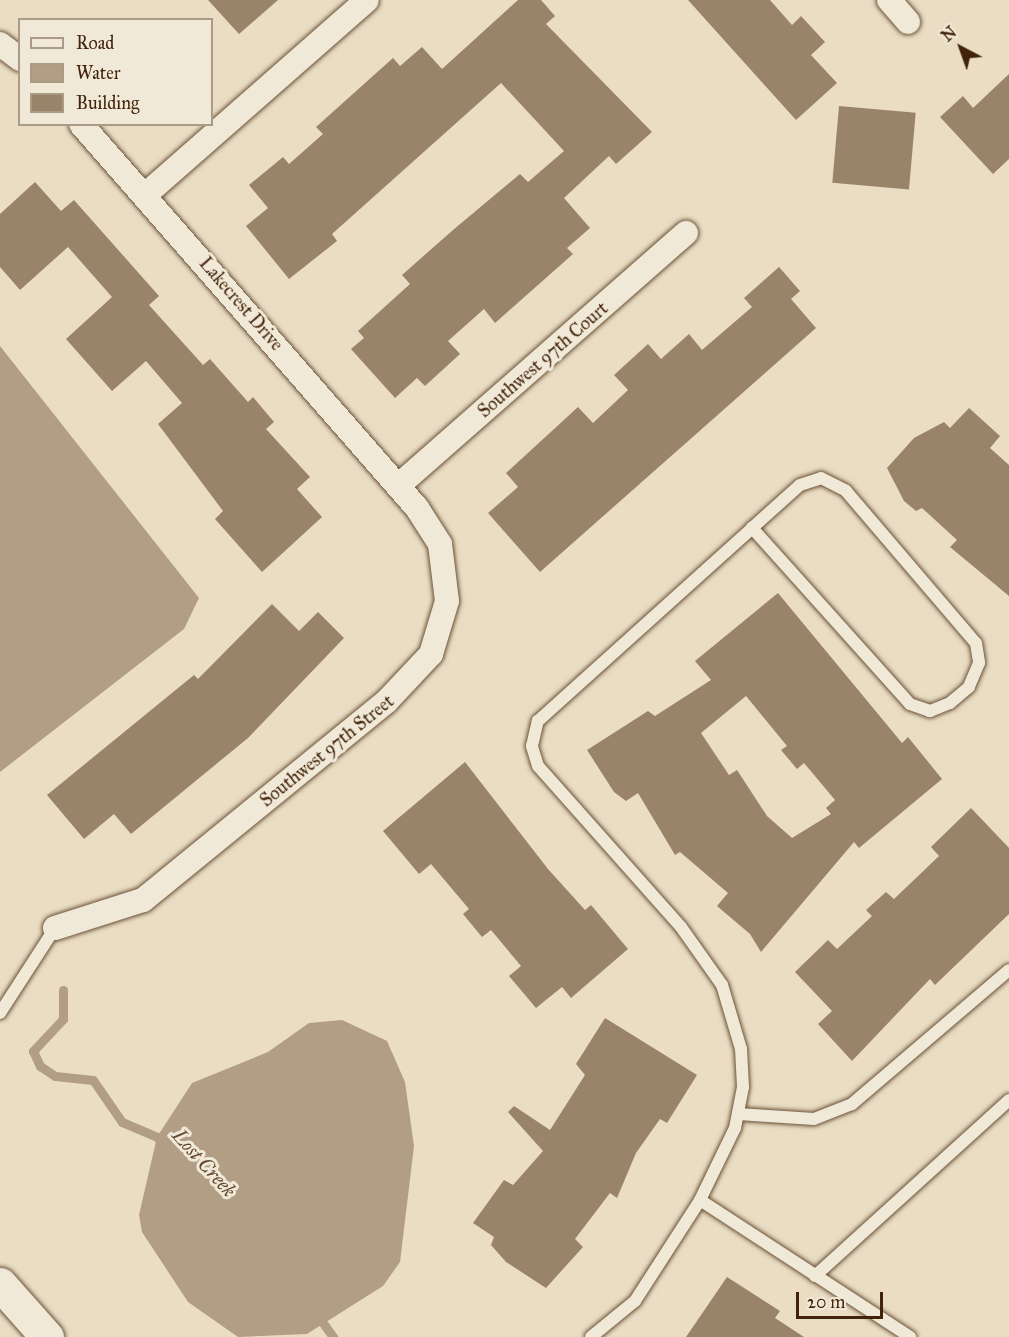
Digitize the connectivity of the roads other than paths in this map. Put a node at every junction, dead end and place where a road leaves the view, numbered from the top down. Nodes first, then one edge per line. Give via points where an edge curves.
1 (367, 0) edge
2 (889, 0) edge
3 (908, 22) dead end
4 (0, 44) edge
5 (18, 58) edge
6 (83, 126) edge
7 (145, 195) junction
8 (686, 233) dead end
9 (399, 485) junction
10 (752, 528) junction
11 (55, 928) joint
12 (1009, 970) edge
13 (0, 1013) edge
14 (1009, 1100) edge
15 (738, 1114) junction
16 (700, 1200) junction
17 (815, 1275) junction
18 (0, 1284) edge
19 (34, 1333) edge
20 (591, 1337) edge
21 (910, 1337) edge

1 - 7 street
2 - 3 street
4 - 5 street
6 - 7 street, Lakecrest Drive
7 - 9 street, Lakecrest Drive
8 - 9 street, Southwest 97th Court
9 - 11 street, Southwest 97th Street via 435,533 446,573 442,629 419,671 143,900
10 - 10 lane via 800,484 820,477 846,491 976,643 979,663 969,687 930,711 910,704
10 - 15 lane via 538,721 532,746 538,765 681,927 722,985 741,1049
11 - 13 lane
12 - 15 lane via 852,1104 814,1119
14 - 17 lane
15 - 16 lane
16 - 17 lane
16 - 20 lane via 635,1301
17 - 21 lane
18 - 19 main road

